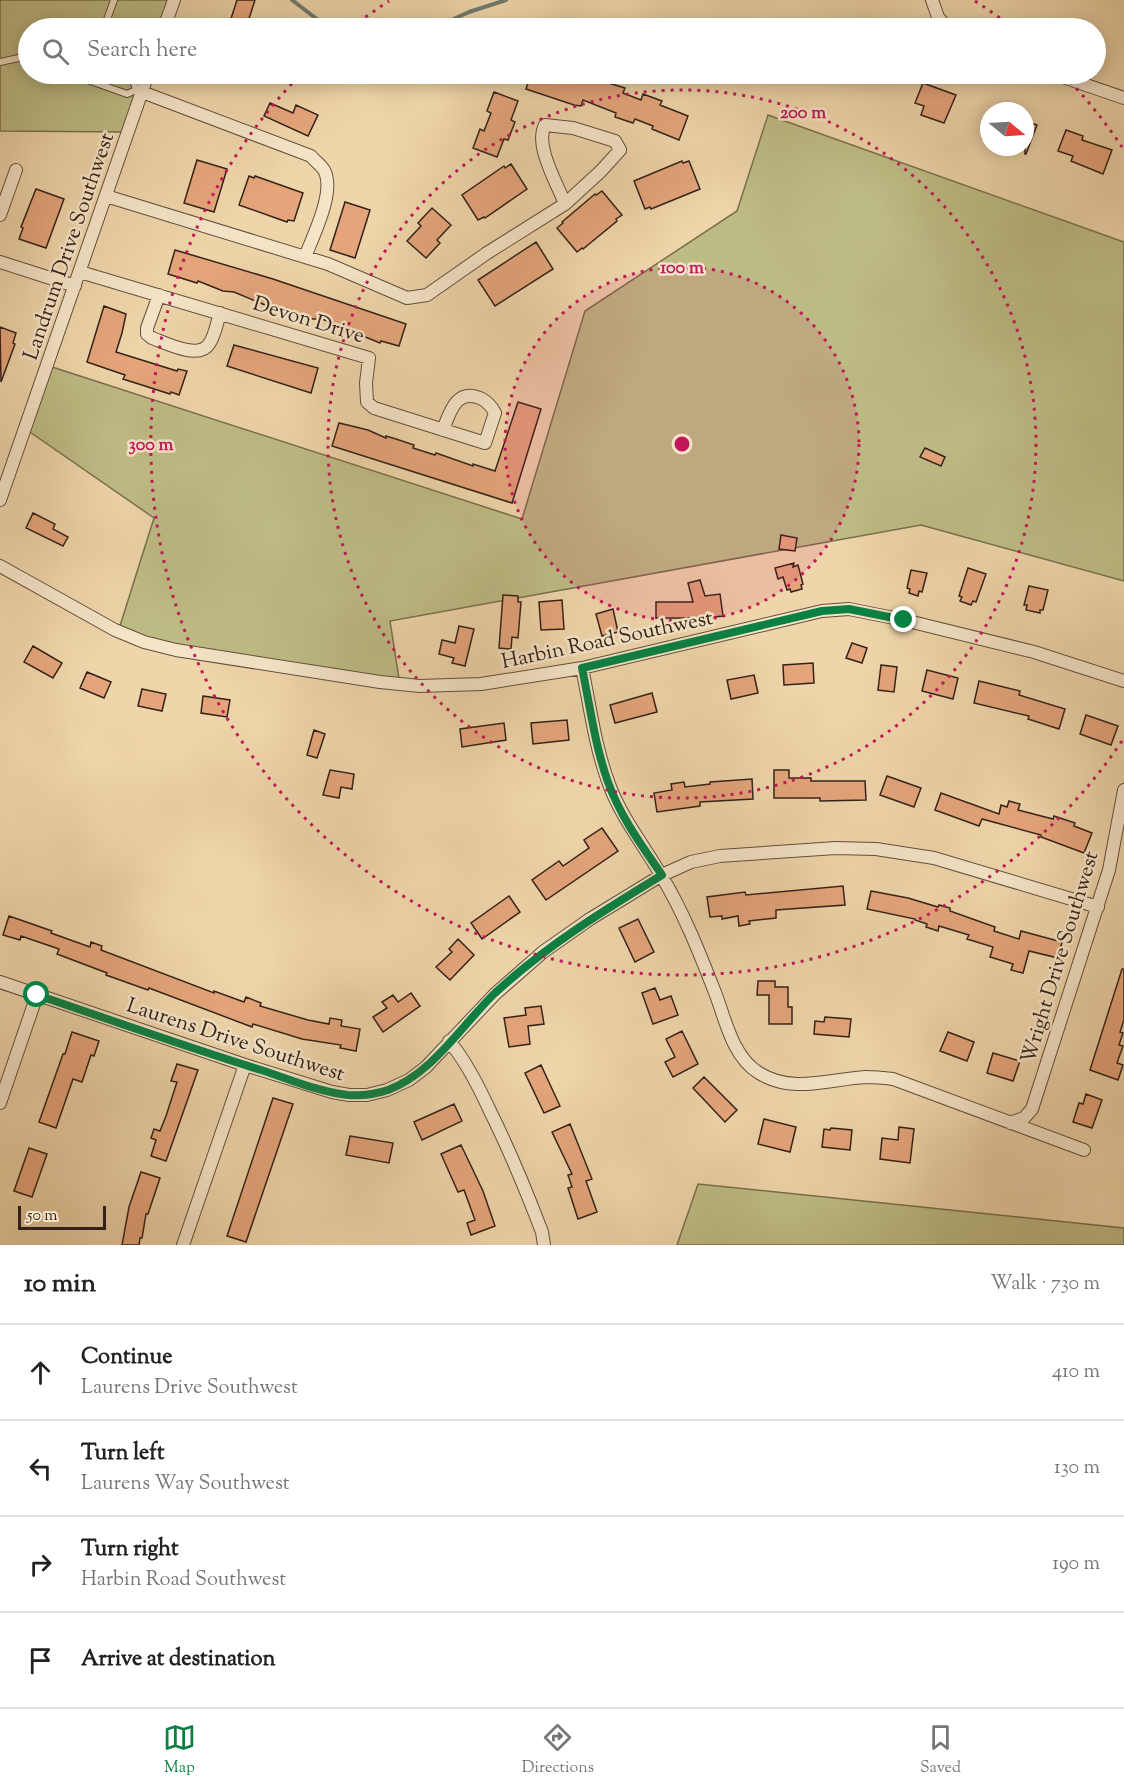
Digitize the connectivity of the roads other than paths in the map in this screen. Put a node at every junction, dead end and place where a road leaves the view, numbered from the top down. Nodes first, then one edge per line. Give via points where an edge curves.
1 (114, 0) edge
2 (174, 0) edge
3 (932, 0) edge
4 (108, 18) edge
5 (168, 18) edge
6 (939, 18) edge
7 (18, 58) edge
8 (0, 62) edge
9 (105, 84) edge
10 (136, 84) edge
11 (143, 84) edge
12 (1083, 84) edge
13 (139, 91) junction
14 (1124, 98) edge
15 (16, 170) dead end
16 (106, 196) junction
17 (566, 204) junction
18 (0, 215) edge
19 (305, 257) junction
20 (0, 262) edge
21 (80, 272) junction
22 (75, 286) junction
23 (159, 295) junction
24 (220, 313) junction
25 (443, 430) junction
26 (0, 500) edge
27 (0, 566) edge
28 (582, 668) junction
29 (1124, 681) edge
30 (1124, 790) edge
31 (662, 875) junction
32 (1098, 907) junction
33 (0, 982) edge
34 (37, 995) junction
35 (449, 1041) junction
36 (244, 1065) junction
37 (0, 1103) edge
38 (1010, 1123) junction
39 (1084, 1150) dead end
40 (183, 1245) edge
41 (544, 1245) edge

1 - 4 lane
2 - 5 street
3 - 6 street
7 - 8 lane
9 - 13 lane via 127,94
10 - 13 lane
11 - 13 street, Landrum Drive Southwest
12 - 14 street
13 - 16 street, Landrum Drive Southwest
13 - 19 street via 310,156 324,171 328,186
15 - 18 street
16 - 19 street
16 - 21 street, Landrum Drive Southwest
17 - 17 street via 620,150 615,141 573,128 545,125 541,132 544,152
17 - 19 street via 427,295 407,298
20 - 22 street
21 - 22 street, Landrum Drive Southwest
21 - 23 street, Devon Drive
22 - 26 street, Landrum Drive Southwest
23 - 24 street, Devon Drive
23 - 24 street, Devon Drive via 147,334 194,352 210,344
24 - 25 street, Devon Drive via 369,358 367,402 374,408
25 - 25 street, Devon Drive via 485,443 495,414 487,402 476,396 461,397
27 - 28 street, Harbin Road Southwest via 115,630 176,650 420,686 481,684
28 - 29 street, Harbin Road Southwest via 822,611 849,609 1034,652
28 - 31 street via 609,784 625,818
30 - 32 street, Wright Drive Southwest
31 - 32 street, Laurens Drive Southwest via 691,862 720,856 876,849 934,858
31 - 35 street, Laurens Drive Southwest via 543,952
31 - 38 street via 695,940 735,1045 758,1072 776,1082 797,1086 867,1077 894,1079
32 - 38 street, Wright Drive Southwest via 1032,1109 1024,1118
33 - 34 street, Laurens Drive Southwest
34 - 36 street, Laurens Drive Southwest
34 - 37 street
35 - 36 street, Laurens Drive Southwest via 409,1080 367,1095 332,1092
35 - 41 street via 477,1085 513,1158
36 - 40 street
38 - 39 street

